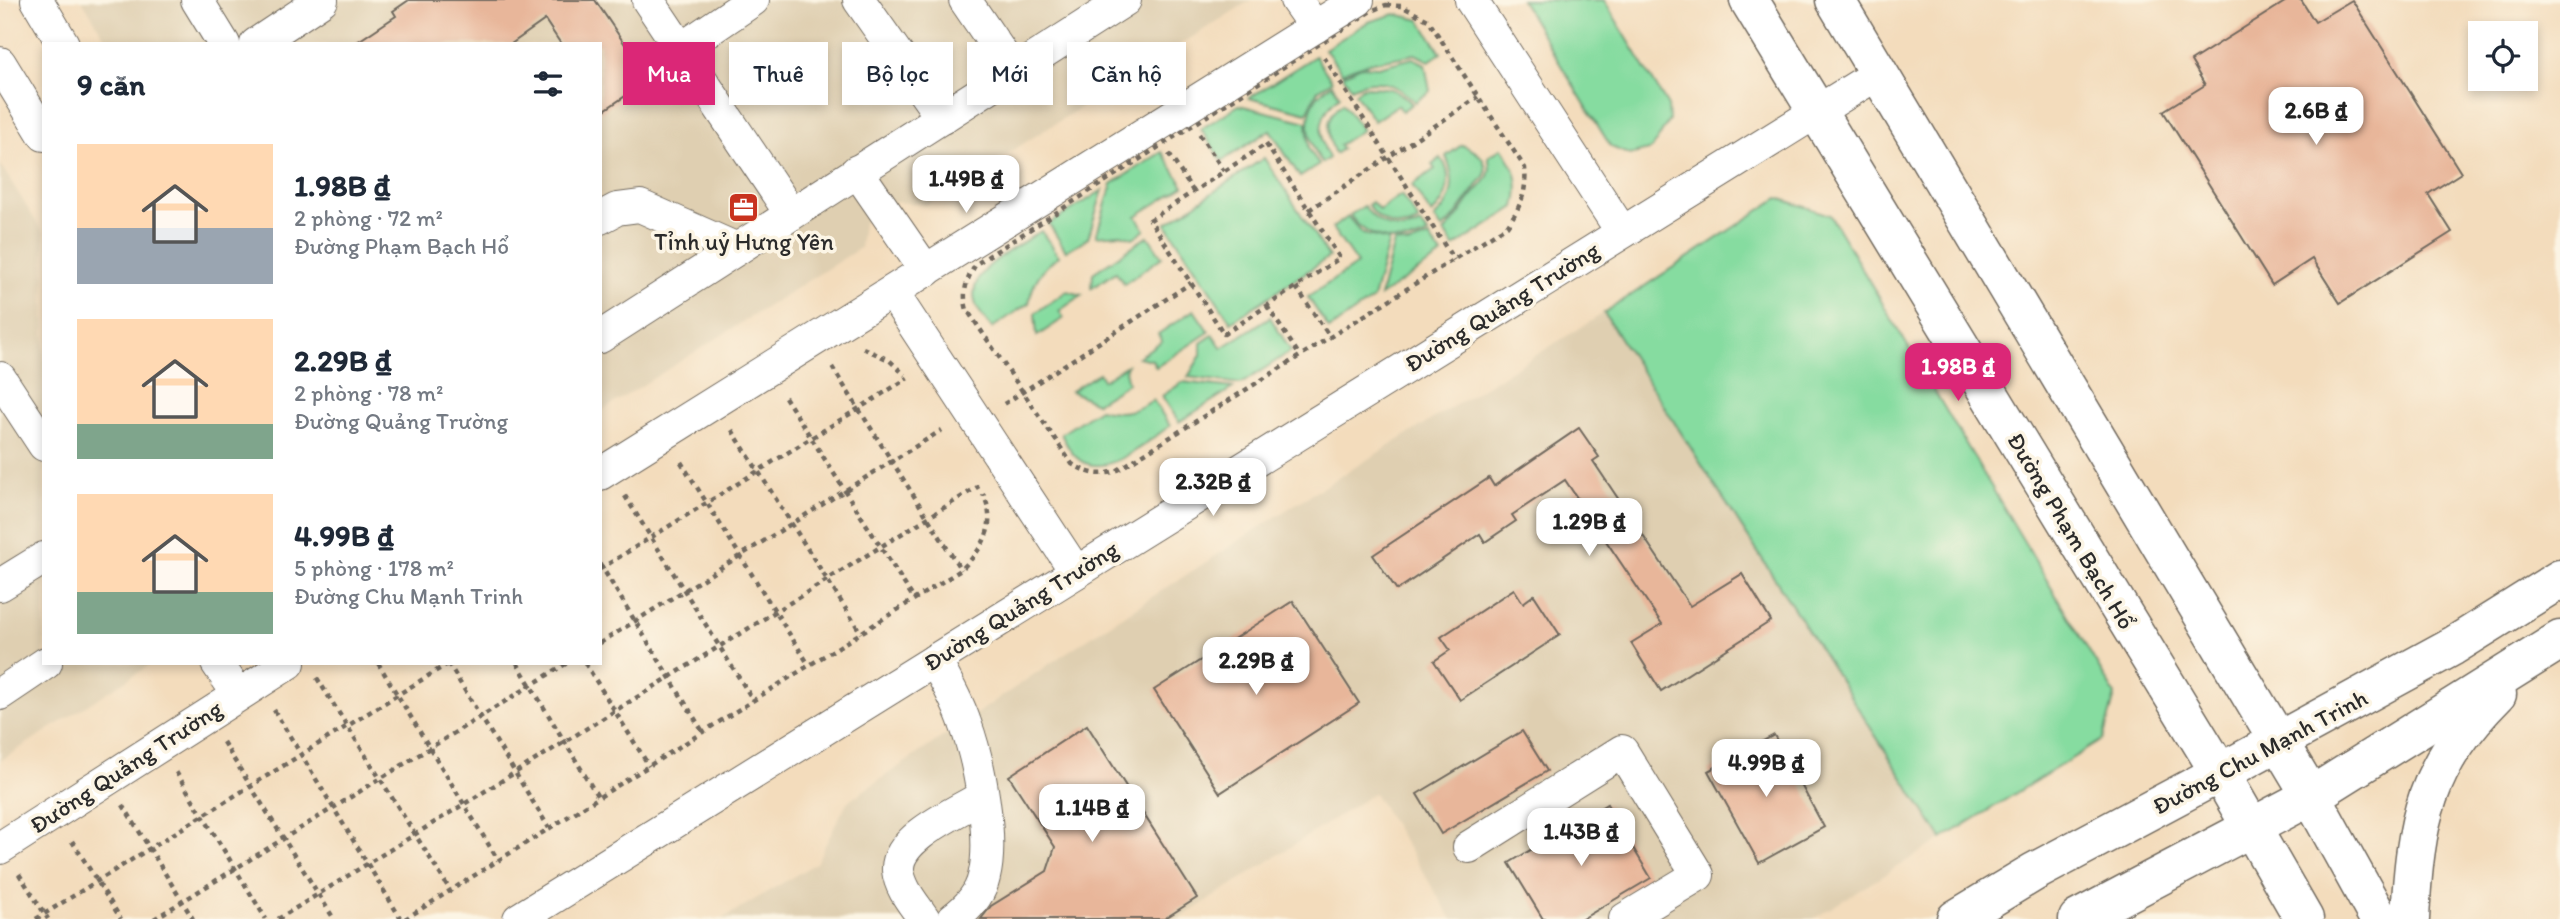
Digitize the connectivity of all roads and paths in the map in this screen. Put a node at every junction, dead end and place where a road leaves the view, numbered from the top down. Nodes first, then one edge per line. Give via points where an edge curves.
1 (37, 0) edge
2 (197, 0) edge
3 (323, 0) edge
4 (648, 0) edge
5 (753, 0) edge
6 (859, 0) edge
7 (965, 0) edge
8 (1125, 0) edge
9 (1296, 0) edge
10 (1359, 0) edge
11 (1471, 0) edge
12 (1749, 0) edge
13 (1835, 0) edge
14 (1316, 36) junction
15 (62, 42) edge
16 (223, 42) edge
17 (259, 42) edge
18 (676, 42) edge
19 (691, 42) edge
20 (994, 42) edge
21 (1053, 47) edge
22 (0, 63) edge
23 (1879, 73) junction
24 (1478, 97) junction
25 (715, 100) edge
26 (967, 102) edge
27 (1815, 112) junction
28 (942, 118) junction
29 (1193, 125) junction
30 (42, 132) edge
31 (1163, 144) junction
32 (1388, 157) junction
33 (857, 171) junction
34 (1224, 171) junction
35 (1193, 191) junction
36 (1308, 210) junction
37 (791, 214) junction
38 (602, 217) edge
39 (1622, 232) junction
40 (737, 248) junction
41 (1454, 260) junction
42 (926, 271) junction
43 (1191, 283) junction
44 (1296, 288) junction
45 (892, 292) junction
46 (1267, 306) junction
47 (602, 336) edge
48 (1330, 337) junction
49 (861, 348) dead end
50 (1300, 356) junction
51 (830, 363) dead end
52 (0, 378) edge
53 (908, 378) junction
54 (915, 388) dead end
55 (1023, 392) junction
56 (783, 393) dead end
57 (858, 408) junction
58 (935, 420) dead end
59 (730, 426) dead end
60 (942, 430) junction
61 (811, 438) junction
62 (947, 438) dead end
63 (42, 442) edge
64 (679, 458) dead end
65 (893, 462) junction
66 (758, 470) junction
67 (973, 477) dead end
68 (612, 484) edge
69 (979, 486) junction
70 (845, 491) junction
71 (707, 503) junction
72 (928, 517) junction
73 (792, 524) junction
74 (651, 538) junction
75 (880, 547) junction
76 (740, 556) junction
77 (42, 559) edge
78 (602, 566) edge
79 (602, 569) edge
80 (961, 570) junction
81 (1076, 572) junction
82 (2560, 579) edge
83 (828, 580) junction
84 (0, 586) edge
85 (684, 590) junction
86 (914, 599) junction
87 (775, 612) junction
88 (635, 621) junction
89 (861, 633) junction
90 (602, 642) edge
91 (719, 647) junction
92 (2549, 647) edge
93 (935, 660) junction
94 (43, 665) edge
95 (219, 665) edge
96 (378, 665) edge
97 (445, 665) edge
98 (449, 665) edge
99 (518, 665) edge
100 (565, 665) edge
101 (586, 665) edge
102 (809, 665) junction
103 (291, 667) edge
104 (670, 677) junction
105 (530, 686) junction
106 (0, 694) edge
107 (397, 695) junction
108 (253, 697) junction
109 (753, 700) junction
110 (615, 711) junction
111 (481, 716) junction
112 (347, 726) junction
113 (217, 732) dead end
114 (703, 732) junction
115 (565, 742) junction
116 (2279, 744) junction
117 (429, 748) junction
118 (301, 754) junction
119 (170, 762) dead end
120 (649, 766) junction
121 (515, 773) junction
122 (2220, 773) junction
123 (380, 779) junction
124 (251, 786) junction
125 (117, 795) dead end
126 (2311, 796) junction
127 (598, 797) junction
128 (982, 797) junction
129 (464, 805) junction
130 (334, 808) junction
131 (203, 815) junction
132 (2254, 827) junction
133 (549, 828) junction
134 (415, 834) junction
135 (71, 839) dead end
136 (283, 839) junction
137 (1469, 847) dead end
138 (150, 848) junction
139 (9, 860) edge
140 (498, 860) junction
141 (368, 864) junction
142 (236, 869) junction
143 (98, 881) junction
144 (450, 890) junction
145 (318, 894) junction
146 (182, 901) junction
147 (46, 916) edge
148 (36, 919) edge
149 (121, 919) edge
150 (154, 919) edge
151 (193, 919) edge
152 (267, 919) edge
153 (278, 919) edge
154 (334, 919) edge
155 (403, 919) edge
156 (519, 919) edge
157 (924, 919) edge
158 (953, 919) edge
159 (1625, 919) edge
160 (1956, 919) edge
161 (2078, 919) edge
162 (2304, 919) edge
163 (2379, 919) edge
164 (2410, 919) edge

1 - 15 street
2 - 16 street
3 - 17 street
4 - 18 street
5 - 19 street
6 - 28 street
7 - 20 street
8 - 21 street
9 - 14 street
10 - 14 street
11 - 39 street
12 - 27 main road, Đường Phạm Bạch Hổ
13 - 23 main road
14 - 24 path via 1371,10 1401,6 1428,20
14 - 29 path
14 - 32 path
14 - 42 street
22 - 30 street
23 - 27 street, Đường Quảng Trường
23 - 116 main road
24 - 32 path
24 - 41 path via 1525,167 1527,184 1522,204 1507,226
25 - 37 street
26 - 28 street
27 - 39 street, Đường Quảng Trường
27 - 122 main road, Đường Phạm Bạch Hổ
28 - 33 street
29 - 31 path
29 - 34 path
31 - 35 path
31 - 55 path via 976,264 967,279 967,310
32 - 36 path
32 - 41 path
33 - 37 street
33 - 42 street
34 - 35 path
34 - 36 path via 1266,144
35 - 43 path via 1150,220
36 - 44 path via 1340,258
37 - 40 street
38 - 40 street via 640,206
39 - 81 street, Đường Quảng Trường
40 - 47 street
41 - 48 path
42 - 45 street
43 - 46 path via 1224,334
43 - 55 path
44 - 46 path
44 - 48 path
45 - 68 street
45 - 81 street
46 - 50 path
48 - 50 path
49 - 53 path via 889,360
50 - 55 path via 1103,476 1072,464
51 - 57 path
52 - 63 street
53 - 54 path
53 - 57 path
56 - 61 path
57 - 61 path
57 - 65 path
58 - 60 path
59 - 66 path
60 - 62 path
60 - 65 path
61 - 66 path
61 - 70 path
64 - 71 path
65 - 70 path
65 - 72 path
66 - 71 path
66 - 73 path
67 - 69 path
68 - 74 path
69 - 72 path
69 - 80 path via 989,506 991,525 984,546
70 - 73 path
70 - 75 path
71 - 74 path
71 - 76 path
72 - 75 path
72 - 80 path
73 - 76 path
73 - 83 path
74 - 78 path
74 - 85 path
75 - 83 path
75 - 86 path
76 - 85 path
76 - 87 path
77 - 84 street
79 - 88 path
80 - 86 path
81 - 93 street, Đường Quảng Trường
82 - 116 main road, Đường Chu Mạnh Trinh via 2453,646
83 - 87 path
83 - 89 path
85 - 88 path
85 - 91 path
86 - 89 path
87 - 91 path
87 - 102 path
88 - 90 path
88 - 104 path
89 - 102 path
91 - 104 path
91 - 109 path
92 - 126 main road
92 - 164 main road via 2466,726 2427,794 2413,853
93 - 128 street via 965,722
93 - 156 street, Đường Quảng Trường
94 - 106 street
95 - 108 street
96 - 107 path
97 - 107 path
98 - 111 path
99 - 105 path
100 - 105 path
101 - 110 path
102 - 109 path
103 - 108 street, Đường Quảng Trường
103 - 112 path
104 - 110 path
104 - 114 path
105 - 111 path
105 - 115 path
107 - 112 path
107 - 117 path
108 - 118 path
108 - 139 street, Đường Quảng Trường
109 - 114 path
110 - 115 path
110 - 120 path
111 - 117 path
111 - 121 path
112 - 118 path
112 - 123 path
113 - 124 path
114 - 120 path
115 - 121 path
115 - 127 path
116 - 122 main road, Đường Chu Mạnh Trinh
116 - 126 main road
117 - 123 path
117 - 129 path
118 - 124 path
118 - 130 path
119 - 131 path
120 - 127 path
121 - 129 path
121 - 133 path
122 - 132 main road, Đường Phạm Bạch Hổ
122 - 160 main road, Đường Chu Mạnh Trinh
123 - 130 path
123 - 134 path
124 - 131 path
124 - 136 path
125 - 138 path
126 - 132 main road
126 - 163 main road
127 - 133 path
128 - 157 street via 913,839 901,853 898,870 903,889
128 - 158 street via 987,847 984,877 970,907
129 - 134 path
129 - 140 path
130 - 136 path
130 - 141 path
131 - 138 path
131 - 142 path
132 - 161 main road
132 - 162 main road, Đường Phạm Bạch Hổ
133 - 140 path
134 - 141 path
134 - 144 path
135 - 143 path
136 - 142 path
136 - 145 path
137 - 159 street via 1622,751 1698,875
138 - 143 path
138 - 146 path
139 - 147 path
140 - 144 path
141 - 145 path
141 - 155 path
142 - 146 path
142 - 152 path
143 - 147 path
143 - 149 path
144 - 155 path
145 - 153 path
145 - 154 path
146 - 150 path
146 - 151 path
147 - 148 path

